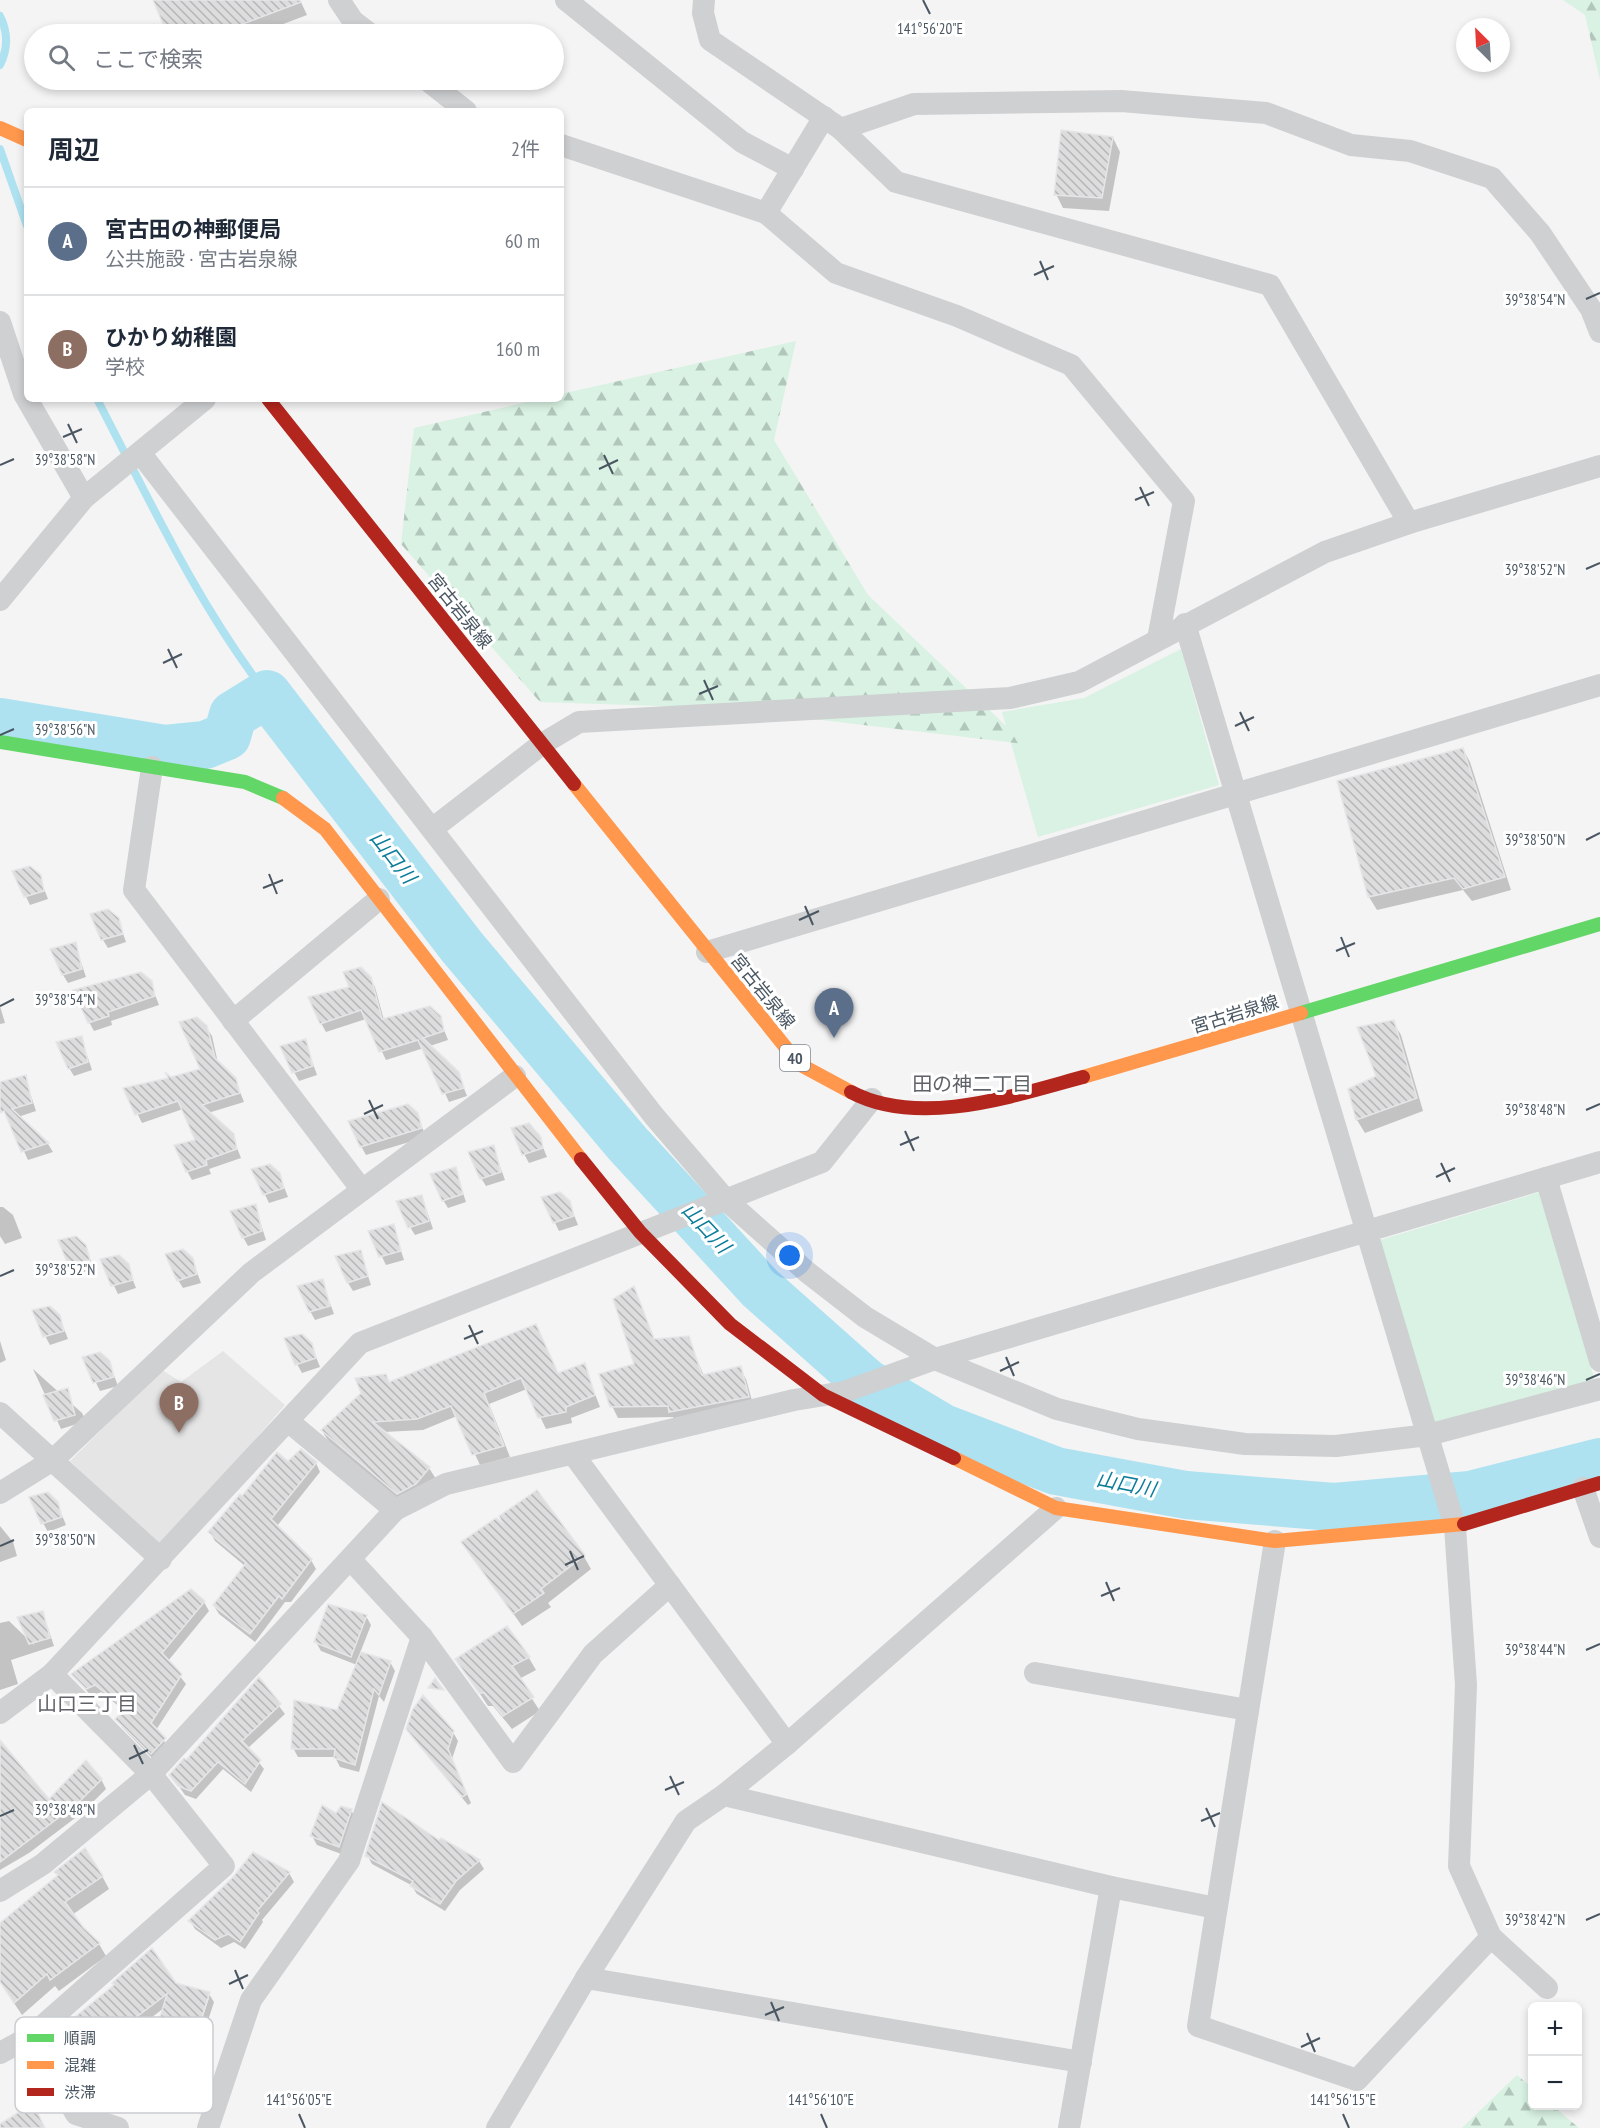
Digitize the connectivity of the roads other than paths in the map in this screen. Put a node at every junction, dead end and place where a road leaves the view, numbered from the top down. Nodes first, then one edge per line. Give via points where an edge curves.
1 (339, 0) edge
2 (566, 0) edge
3 (704, 0) edge
4 (357, 24) edge
5 (440, 90) edge
6 (462, 108) edge
7 (832, 123) junction
8 (0, 128) edge
9 (24, 139) edge
10 (564, 146) edge
11 (793, 169) junction
12 (765, 213) junction
13 (0, 322) edge
14 (1600, 332) edge
15 (24, 394) edge
16 (29, 402) edge
17 (202, 402) edge
18 (270, 402) edge
19 (141, 453) junction
20 (1600, 466) edge
21 (84, 498) junction
22 (1409, 523) junction
23 (0, 600) edge
24 (1185, 624) junction
25 (1158, 639) junction
26 (1600, 685) edge
27 (0, 741) edge
28 (542, 744) junction
29 (152, 767) junction
30 (1236, 794) junction
31 (432, 830) junction
32 (379, 899) junction
33 (1600, 924) edge
34 (707, 952) junction
35 (1302, 1013) junction
36 (233, 1021) junction
37 (515, 1076) junction
38 (872, 1099) junction
39 (1600, 1162) edge
40 (1546, 1178) junction
41 (362, 1190) junction
42 (725, 1199) junction
43 (1367, 1231) junction
44 (640, 1232) junction
45 (935, 1359) junction
46 (1600, 1361) edge
47 (1600, 1389) edge
48 (833, 1394) junction
49 (0, 1413) edge
50 (288, 1421) junction
51 (1429, 1441) junction
52 (573, 1454) junction
53 (54, 1460) junction
54 (1592, 1485) edge
55 (0, 1493) edge
56 (1056, 1508) junction
57 (395, 1510) junction
58 (1453, 1520) junction
59 (1600, 1537) edge
60 (1275, 1541) junction
61 (161, 1559) junction
62 (350, 1559) junction
63 (670, 1585) junction
64 (422, 1637) junction
65 (52, 1674) junction
66 (1035, 1674) dead end
67 (1248, 1710) junction
68 (0, 1713) edge
69 (787, 1744) junction
70 (151, 1774) junction
71 (724, 1795) junction
72 (1111, 1887) junction
73 (0, 1891) edge
74 (1216, 1908) junction
75 (1491, 1937) junction
76 (586, 1978) junction
77 (1547, 1988) dead end
78 (53, 2017) edge
79 (15, 2045) edge
80 (0, 2053) edge
81 (1081, 2062) junction
82 (75, 2113) edge
83 (118, 2128) edge
84 (208, 2128) edge
85 (497, 2128) edge
86 (1069, 2128) edge

1 - 4 street
2 - 11 street via 742,142
3 - 7 street via 703,13 711,40
5 - 6 street
7 - 11 street
7 - 14 street via 914,104 1121,101 1266,113 1351,145 1410,151 1492,178 1540,233 1591,309
7 - 22 street via 896,182 1270,285
8 - 9 street
10 - 12 street
11 - 12 street
12 - 25 street via 836,273 957,316 1071,364 1184,501
13 - 15 street
16 - 21 street
17 - 19 street
18 - 28 street, 宮古岩泉線 / 40
19 - 21 street
19 - 31 street
20 - 22 street
21 - 23 street
22 - 24 street via 1325,552
24 - 25 street
24 - 30 street
25 - 28 street via 1079,682 1010,698 579,722
26 - 30 street
27 - 29 street
28 - 31 street
28 - 34 street, 宮古岩泉線 / 40
29 - 32 street via 245,782 285,799 325,829
29 - 36 street via 134,890
30 - 34 street
30 - 35 street
31 - 42 street via 654,1116
32 - 36 street
32 - 37 street
33 - 35 street, 宮古岩泉線 / 40
34 - 38 street, 宮古岩泉線 / 40 via 800,1064
35 - 38 street, 宮古岩泉線 / 40 via 1005,1097 910,1110
35 - 43 street
36 - 41 street
37 - 41 street
37 - 44 street
38 - 42 street via 822,1162
39 - 40 street
40 - 43 street
40 - 46 street
41 - 53 street via 250,1274
42 - 44 street
42 - 45 street via 865,1317
43 - 45 street
43 - 51 street
44 - 48 street via 730,1324
44 - 50 street via 360,1343
45 - 48 street
45 - 51 street via 1057,1409 1138,1429 1268,1444 1336,1446
47 - 51 street
48 - 52 street
48 - 56 street
49 - 53 street
50 - 57 street
50 - 61 street
51 - 58 street
52 - 57 street via 446,1484
52 - 63 street
53 - 55 street
53 - 61 street
54 - 58 street
54 - 59 street
56 - 60 street
56 - 69 street
57 - 62 street
58 - 60 street
58 - 75 street via 1466,1685 1459,1866
60 - 67 street
61 - 65 street
62 - 64 street
62 - 70 street
63 - 64 street via 593,1654 513,1762
63 - 69 street
64 - 84 street via 349,1861 251,2000
65 - 68 street
65 - 70 street
66 - 67 street
67 - 74 street
69 - 71 street
70 - 73 street via 43,1864
70 - 78 street via 224,1866
71 - 72 street
71 - 76 street via 687,1821
72 - 74 street
72 - 81 street
74 - 75 street via 1198,2026 1357,2080
75 - 77 street
76 - 81 street
76 - 85 street
79 - 80 street
81 - 86 street
82 - 83 street

